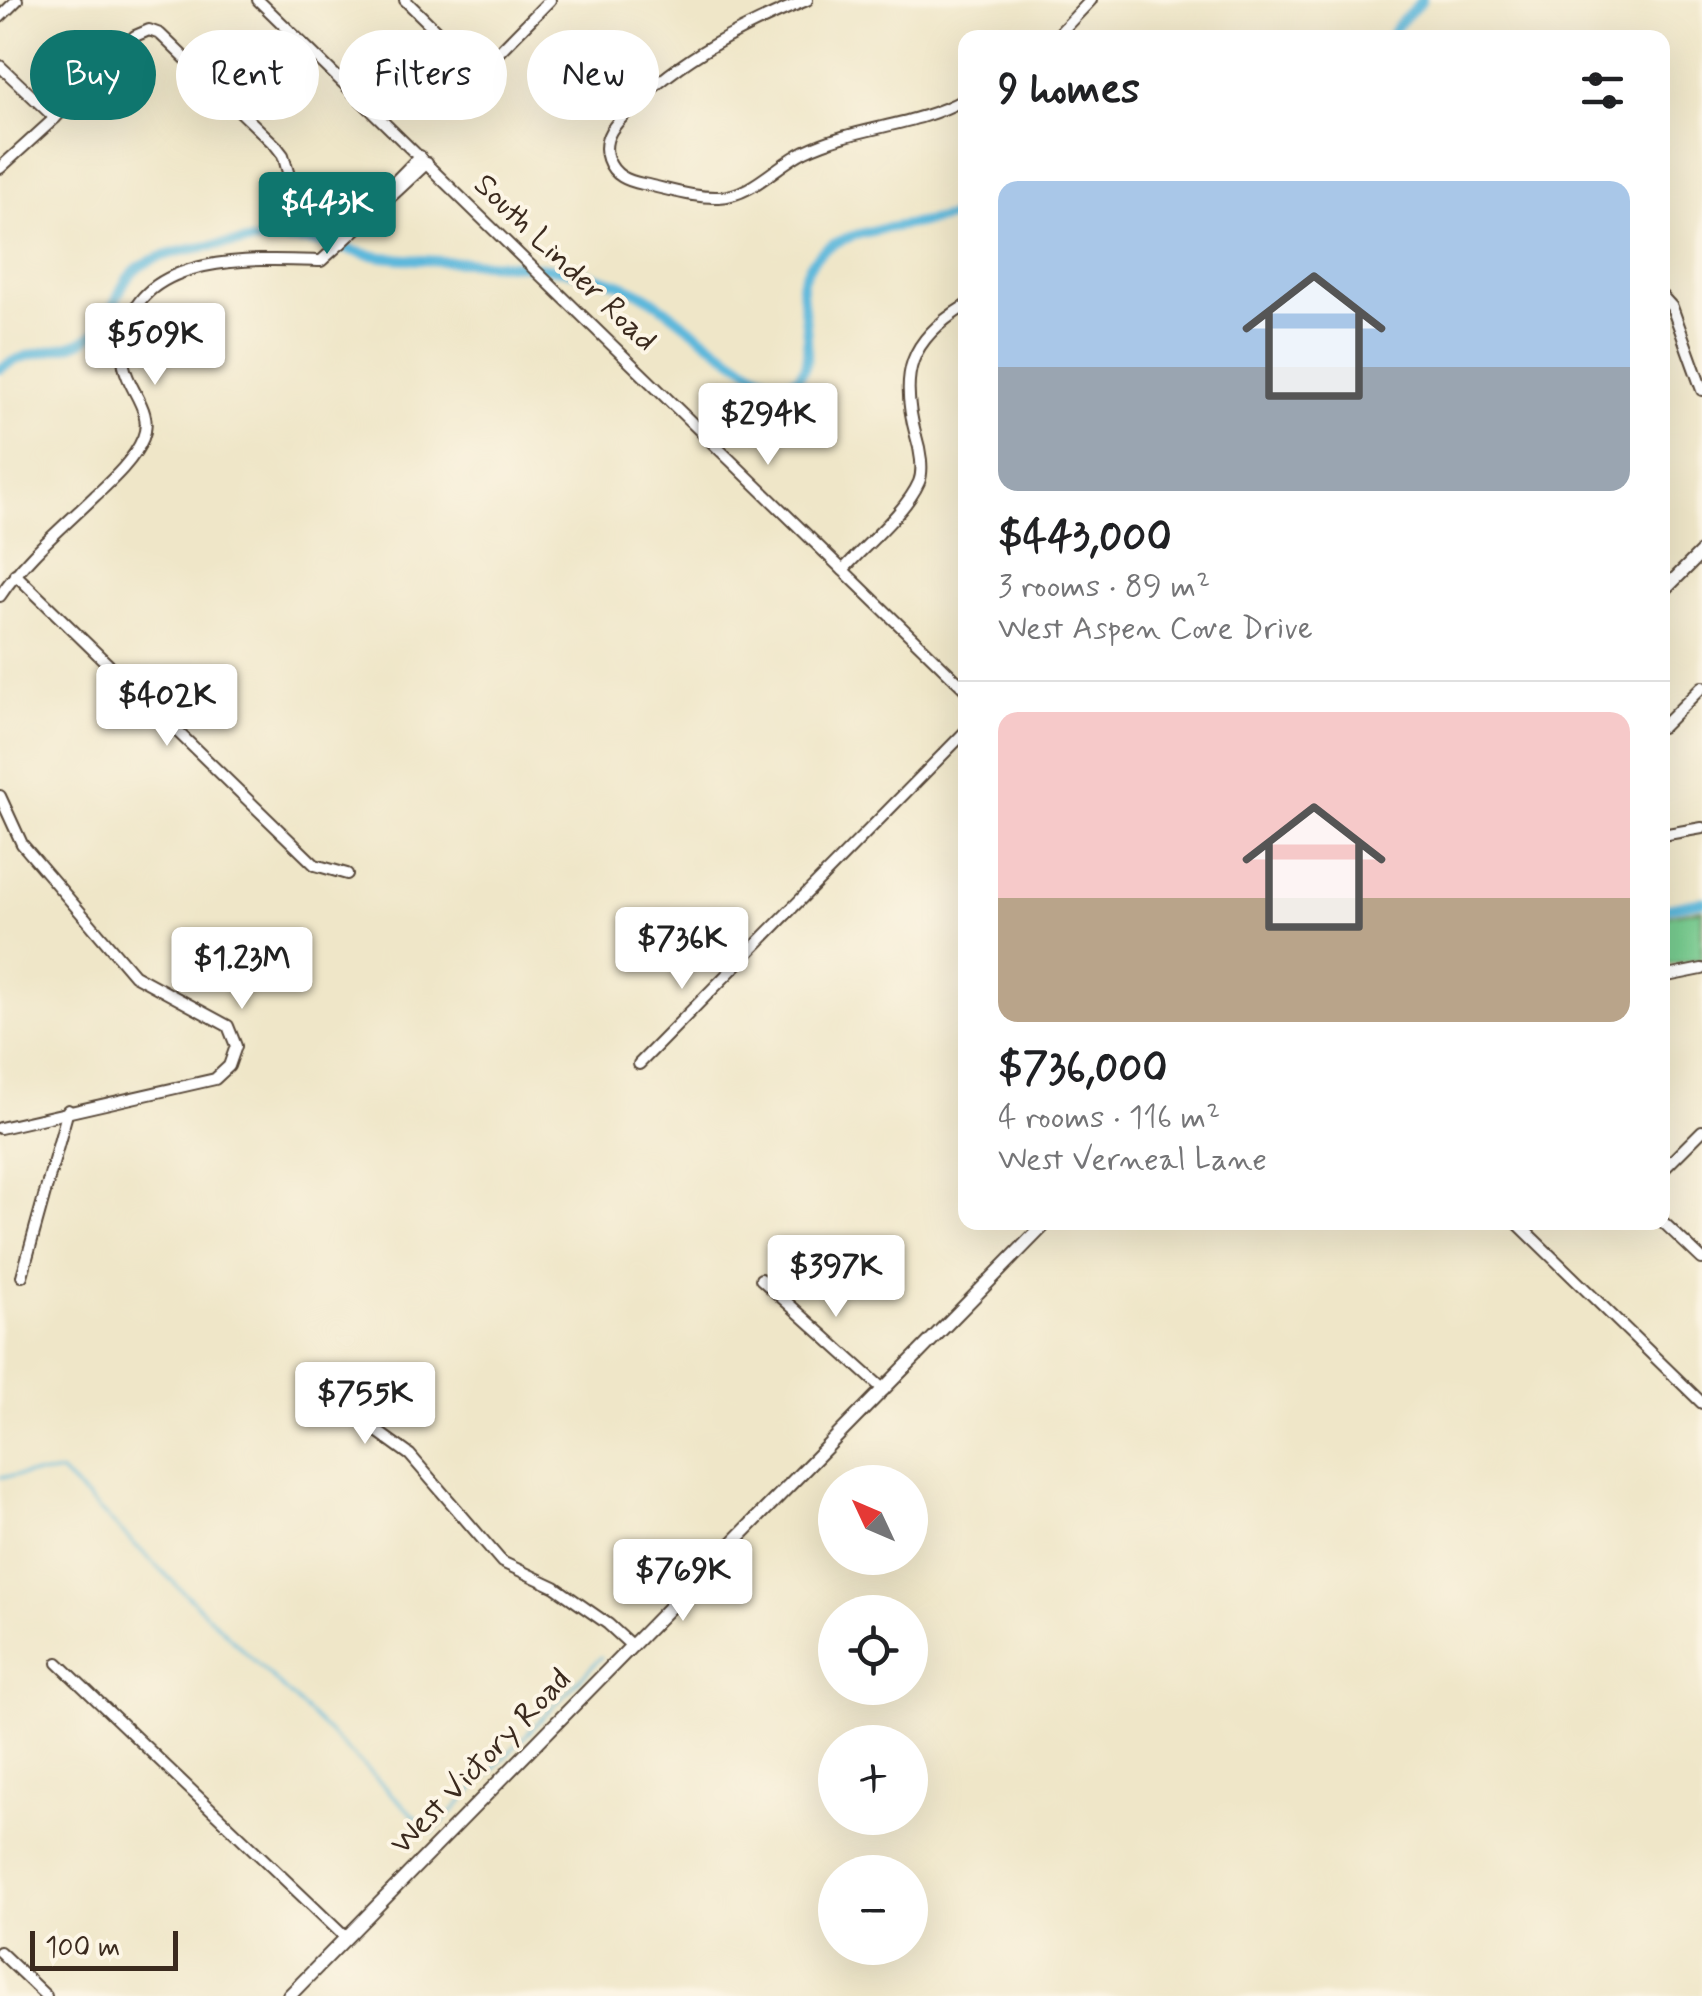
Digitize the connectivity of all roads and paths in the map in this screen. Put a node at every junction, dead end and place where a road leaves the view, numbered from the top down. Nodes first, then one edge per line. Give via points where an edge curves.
1 (17, 0) edge
2 (258, 0) edge
3 (405, 0) edge
4 (550, 0) edge
5 (807, 0) edge
6 (1091, 0) edge
7 (0, 18) edge
8 (1063, 30) edge
9 (156, 33) edge
10 (0, 66) edge
11 (30, 94) edge
12 (958, 102) edge
13 (53, 120) edge
14 (423, 159) junction
15 (0, 168) edge
16 (290, 179) dead end
17 (1670, 305) edge
18 (958, 310) edge
19 (1702, 390) edge
20 (1702, 552) edge
21 (842, 570) junction
22 (15, 574) junction
23 (1670, 584) edge
24 (0, 596) edge
25 (958, 682) edge
26 (1702, 687) edge
27 (1670, 719) edge
28 (958, 739) edge
29 (0, 796) edge
30 (1702, 828) edge
31 (1670, 834) edge
32 (346, 874) dead end
33 (1702, 969) edge
34 (1670, 975) edge
35 (639, 1064) dead end
36 (68, 1110) junction
37 (0, 1128) edge
38 (1702, 1131) edge
39 (1670, 1163) edge
40 (1670, 1229) edge
41 (1039, 1230) edge
42 (1524, 1230) edge
43 (1702, 1259) edge
44 (22, 1276) dead end
45 (761, 1279) dead end
46 (884, 1390) junction
47 (324, 1393) dead end
48 (1702, 1403) edge
49 (632, 1646) junction
50 (58, 1663) dead end
51 (346, 1938) junction
52 (0, 1952) edge
53 (46, 1996) edge
54 (289, 1996) edge

1 - 7 street
2 - 14 street, South Linder Road
3 - 4 street via 460,54 479,61 496,55
5 - 12 street via 726,36 670,73 615,124 606,152 614,171 632,182 724,197 820,145
6 - 8 street
9 - 16 street via 276,146
10 - 11 street
13 - 15 street
14 - 21 street, South Linder Road
14 - 22 street via 321,261 220,262 148,290 136,303 124,340 124,364 143,407 145,434 115,476
17 - 19 street
18 - 21 street via 920,343 911,364 907,383 921,479
20 - 23 main road
21 - 25 street, South Linder Road
22 - 24 street
22 - 32 street via 315,865
26 - 27 street
28 - 35 street
29 - 36 street via 22,844 134,975 228,1026 236,1046 229,1066 214,1079
30 - 31 street
33 - 34 street
36 - 37 street
36 - 44 street
38 - 39 street
40 - 43 street
41 - 46 main road, West Victory Road
42 - 48 street
45 - 46 street
46 - 49 main road, West Victory Road
47 - 49 street via 410,1455 502,1562 555,1587
49 - 51 main road, West Victory Road
50 - 51 street
51 - 54 main road, West Victory Road
52 - 53 street

